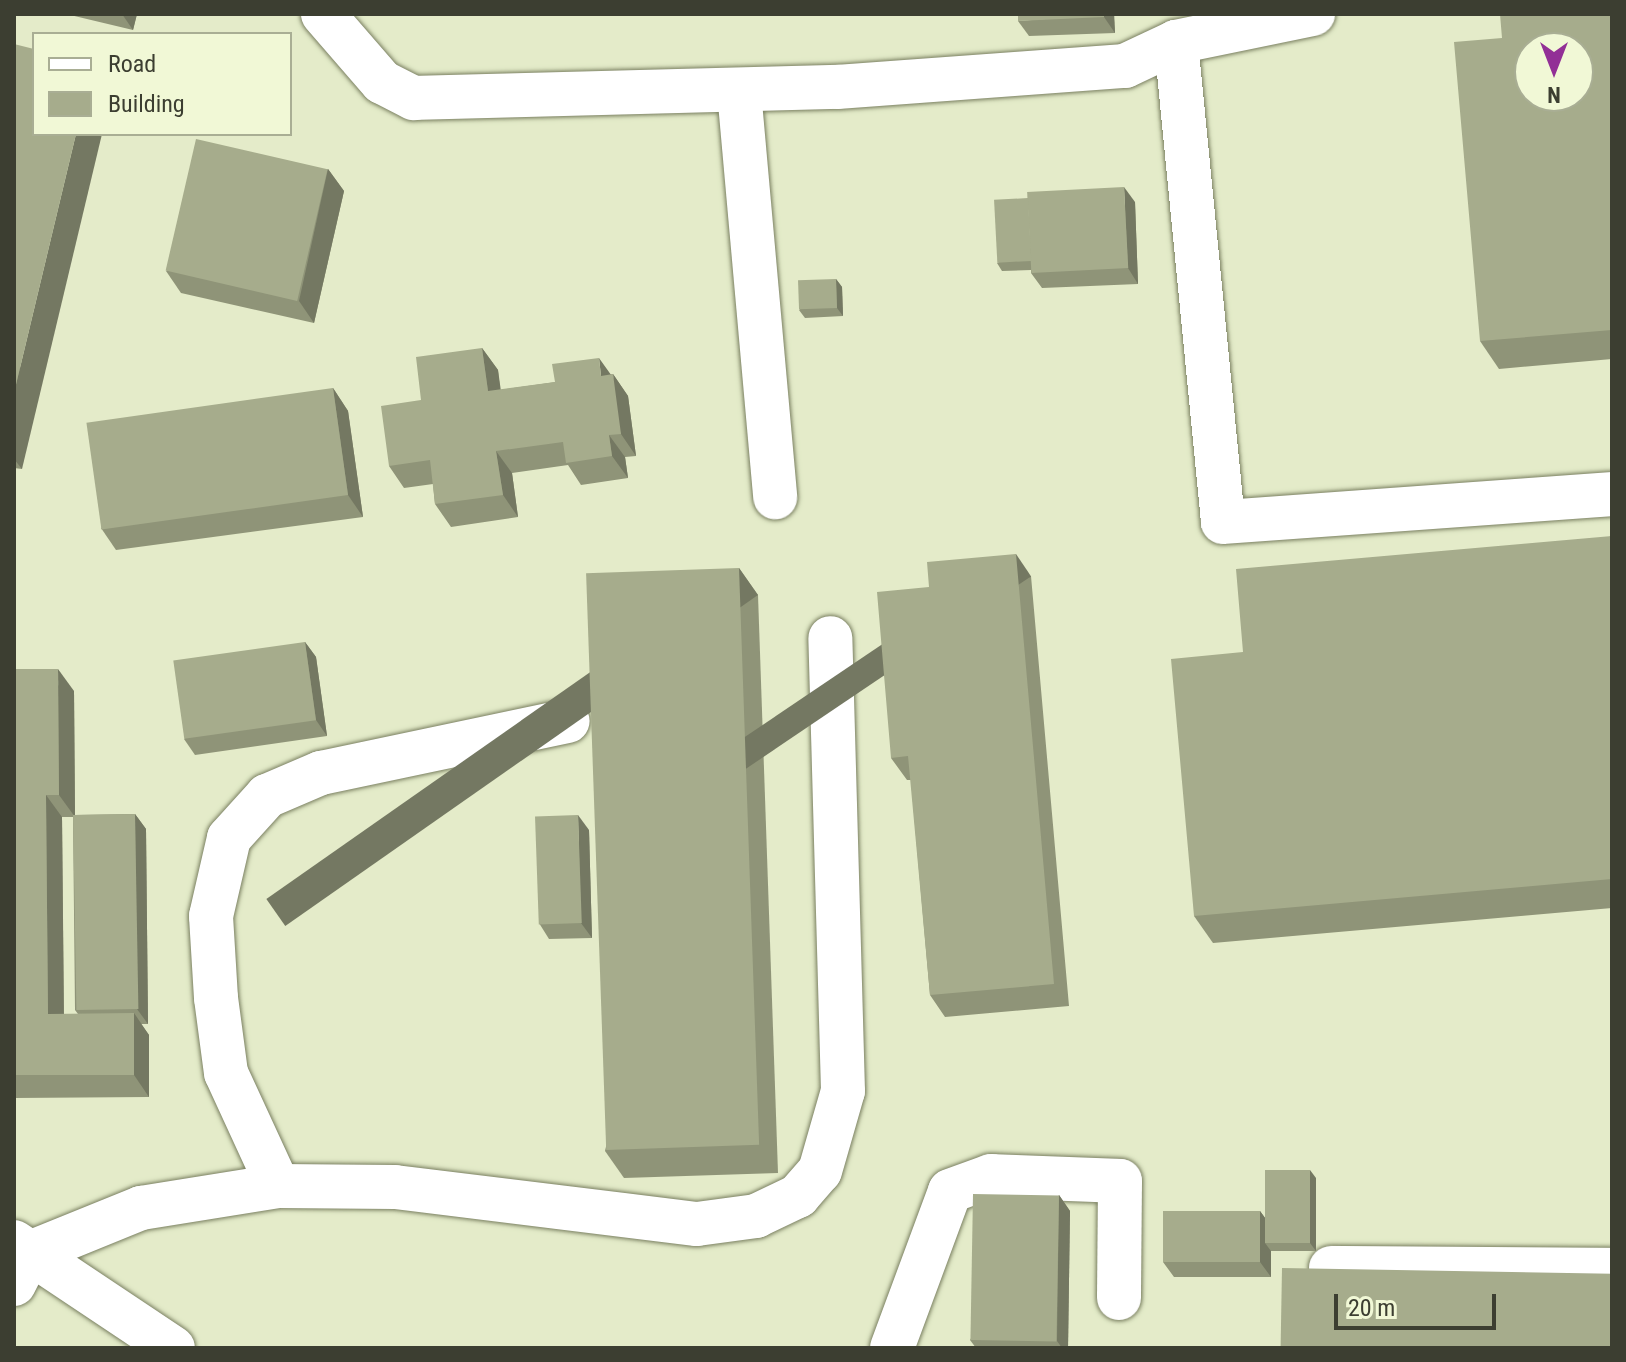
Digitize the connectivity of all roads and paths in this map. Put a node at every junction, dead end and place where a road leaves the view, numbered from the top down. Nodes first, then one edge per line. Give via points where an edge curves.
1 (323, 14) edge
2 (1313, 14) edge
3 (1176, 42) junction
4 (739, 91) junction
5 (1612, 494) edge
6 (775, 497) dead end
7 (830, 638) dead end
8 (568, 721) dead end
9 (278, 1186) junction
10 (19, 1260) edge
11 (1331, 1268) edge
12 (1612, 1270) edge
13 (1119, 1298) dead end
14 (173, 1348) edge
15 (892, 1348) edge

1 - 4 street via 382,82 414,98
2 - 3 street
3 - 4 street via 1125,66
3 - 5 street via 1223,522
4 - 6 street
7 - 9 street via 843,1091 820,1171 798,1196 756,1216 697,1224 395,1187
8 - 9 street via 321,773 267,796 229,838 211,916 226,1073
9 - 10 street via 141,1208
10 - 14 street
11 - 12 street
13 - 15 street via 1120,1181 991,1176 950,1191

